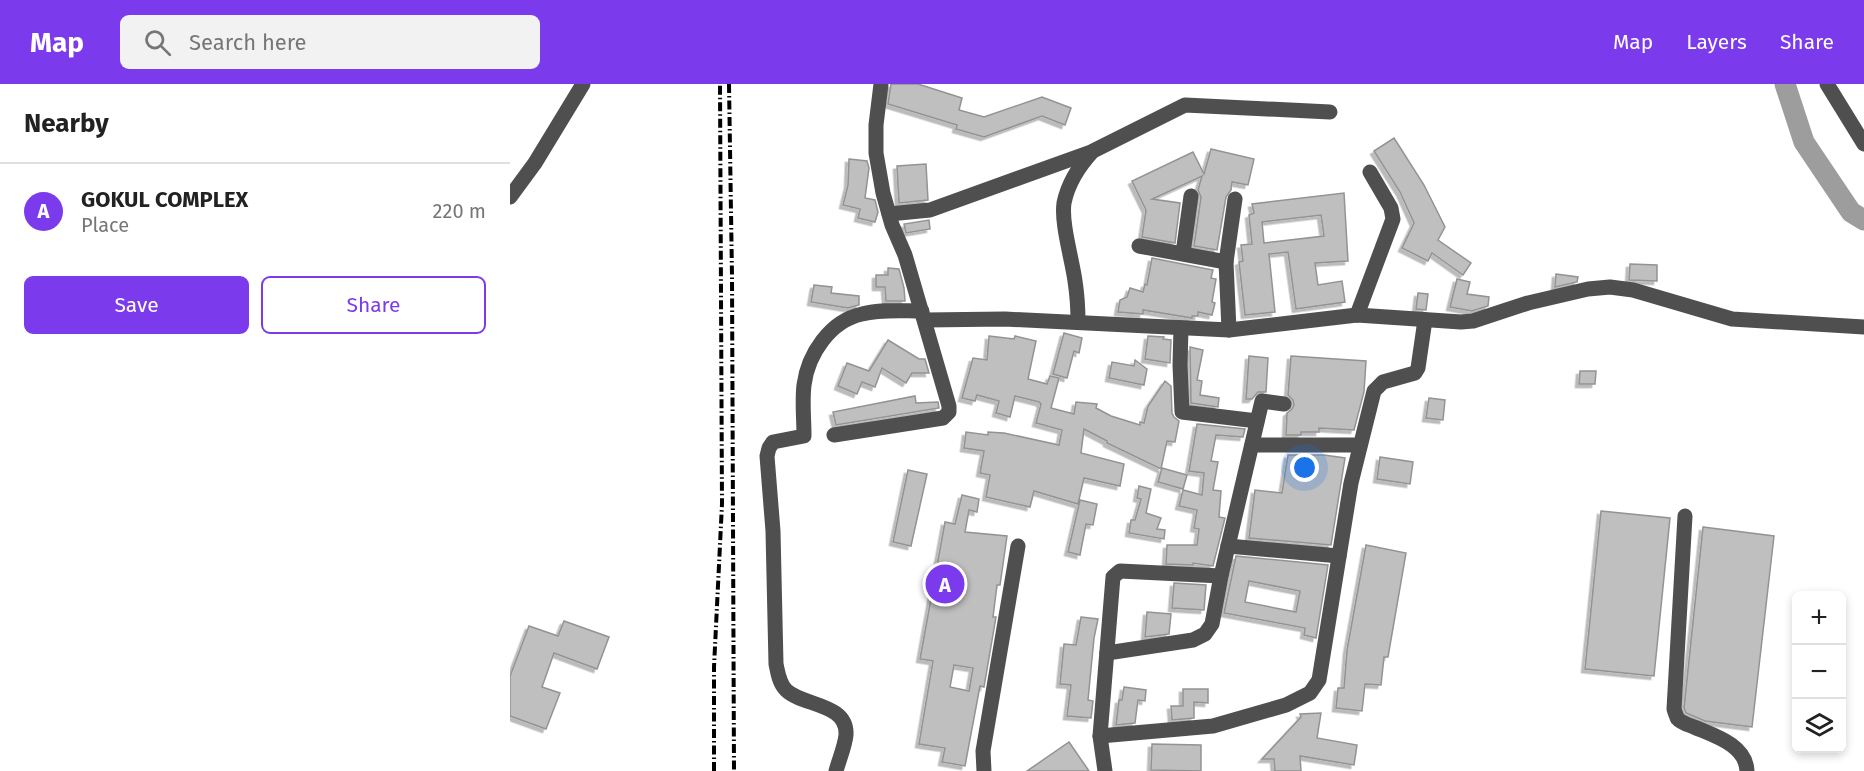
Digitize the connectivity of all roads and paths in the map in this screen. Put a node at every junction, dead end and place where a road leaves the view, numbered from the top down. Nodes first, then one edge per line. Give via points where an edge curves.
1 (583, 84) edge
2 (881, 84) edge
3 (1827, 84) edge
4 (1330, 112) dead end
5 (1864, 144) edge
6 (1093, 151) junction
7 (1370, 172) dead end
8 (510, 196) edge
9 (1191, 196) dead end
10 (1235, 199) dead end
11 (889, 214) junction
12 (1139, 246) dead end
13 (1183, 253) junction
14 (1226, 262) junction
15 (923, 315) junction
16 (1357, 315) junction
17 (1425, 320) junction
18 (1078, 322) junction
19 (1864, 327) edge
20 (1181, 328) junction
21 (1229, 330) junction
22 (1284, 404) dead end
23 (1257, 422) junction
24 (834, 435) dead end
25 (1252, 445) junction
26 (1360, 445) junction
27 (1685, 516) dead end
28 (1018, 546) dead end
29 (1228, 546) junction
30 (1339, 556) junction
31 (1221, 576) junction
32 (1107, 653) junction
33 (1100, 736) junction
34 (836, 771) edge
35 (984, 771) edge
36 (1105, 771) edge
37 (1747, 771) edge

1 - 8 street
2 - 11 street via 876,153
3 - 5 street
4 - 6 street via 1185,105
6 - 11 street via 930,210
6 - 18 street via 1074,176 1063,213 1076,282
7 - 16 street via 1391,208 1393,219
9 - 13 street
10 - 14 street
11 - 15 street
12 - 13 street
13 - 14 street
14 - 21 street
15 - 18 street
15 - 24 street via 949,406 947,416
15 - 34 street via 883,311 860,314 833,329 810,365 805,383 804,436 773,442 767,456 779,679 786,690 836,713 843,723 846,734
16 - 17 street
16 - 21 street
17 - 19 street via 1473,321 1528,303 1610,287 1732,319
17 - 26 street via 1418,368 1411,375 1377,386
18 - 20 street
20 - 21 street
20 - 23 street via 1182,412
22 - 23 street via 1262,401
23 - 25 street
25 - 26 street
25 - 29 street
26 - 30 street
27 - 37 street via 1674,709 1684,723 1739,750
28 - 35 street via 983,751
29 - 30 street
29 - 31 street
30 - 33 street via 1319,680 1310,693 1286,705 1214,726
31 - 32 street via 1212,624 1205,634 1193,640
31 - 32 street via 1117,572 1113,577
32 - 33 street
33 - 36 street

